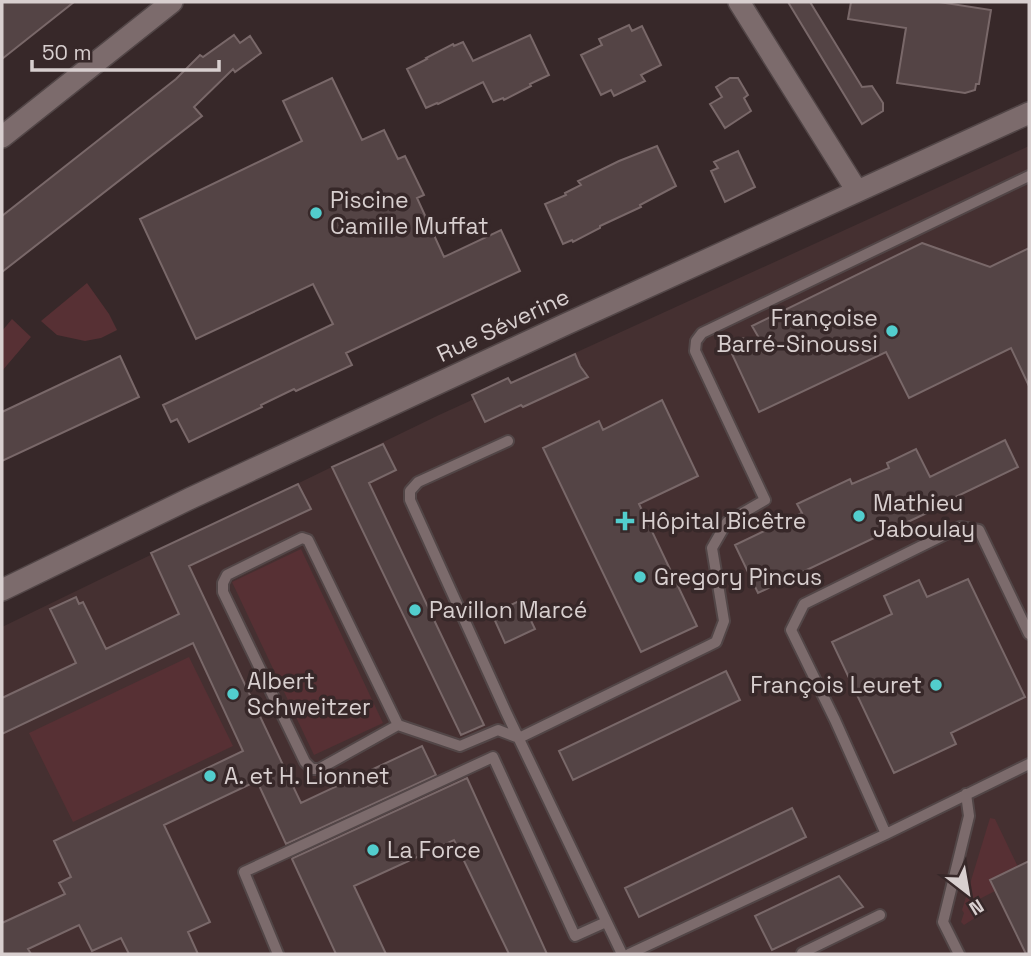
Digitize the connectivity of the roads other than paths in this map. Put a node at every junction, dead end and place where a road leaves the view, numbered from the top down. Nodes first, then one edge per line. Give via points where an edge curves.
1 (172, 2) edge
2 (739, 2) edge
3 (1029, 113) edge
4 (2, 137) edge
5 (1029, 176) edge
6 (857, 191) junction
7 (508, 441) dead end
8 (2, 590) edge
9 (1029, 634) edge
10 (398, 725) junction
11 (519, 738) junction
12 (1029, 764) edge
13 (966, 794) junction
14 (886, 834) junction
15 (880, 915) dead end
16 (606, 922) junction
17 (278, 954) edge
18 (622, 954) edge
19 (629, 954) edge
20 (803, 954) edge
21 (959, 954) edge

1 - 4 street
2 - 6 street
3 - 6 street, Rue Séverine
5 - 11 lane via 702,333 695,351 765,500 727,522 712,548 724,621 721,633 716,642
6 - 8 street, Rue Séverine
7 - 11 lane via 418,482 410,491 410,500
9 - 14 lane via 978,530 960,527 804,604 791,630
10 - 10 lane via 312,769 223,592 227,575 302,538 308,540
10 - 11 lane via 460,746 498,730
11 - 16 lane
12 - 13 lane
13 - 14 lane
13 - 21 lane via 969,816 943,922
14 - 19 lane
15 - 20 lane
16 - 17 lane via 575,936 493,757 244,872
16 - 18 lane

